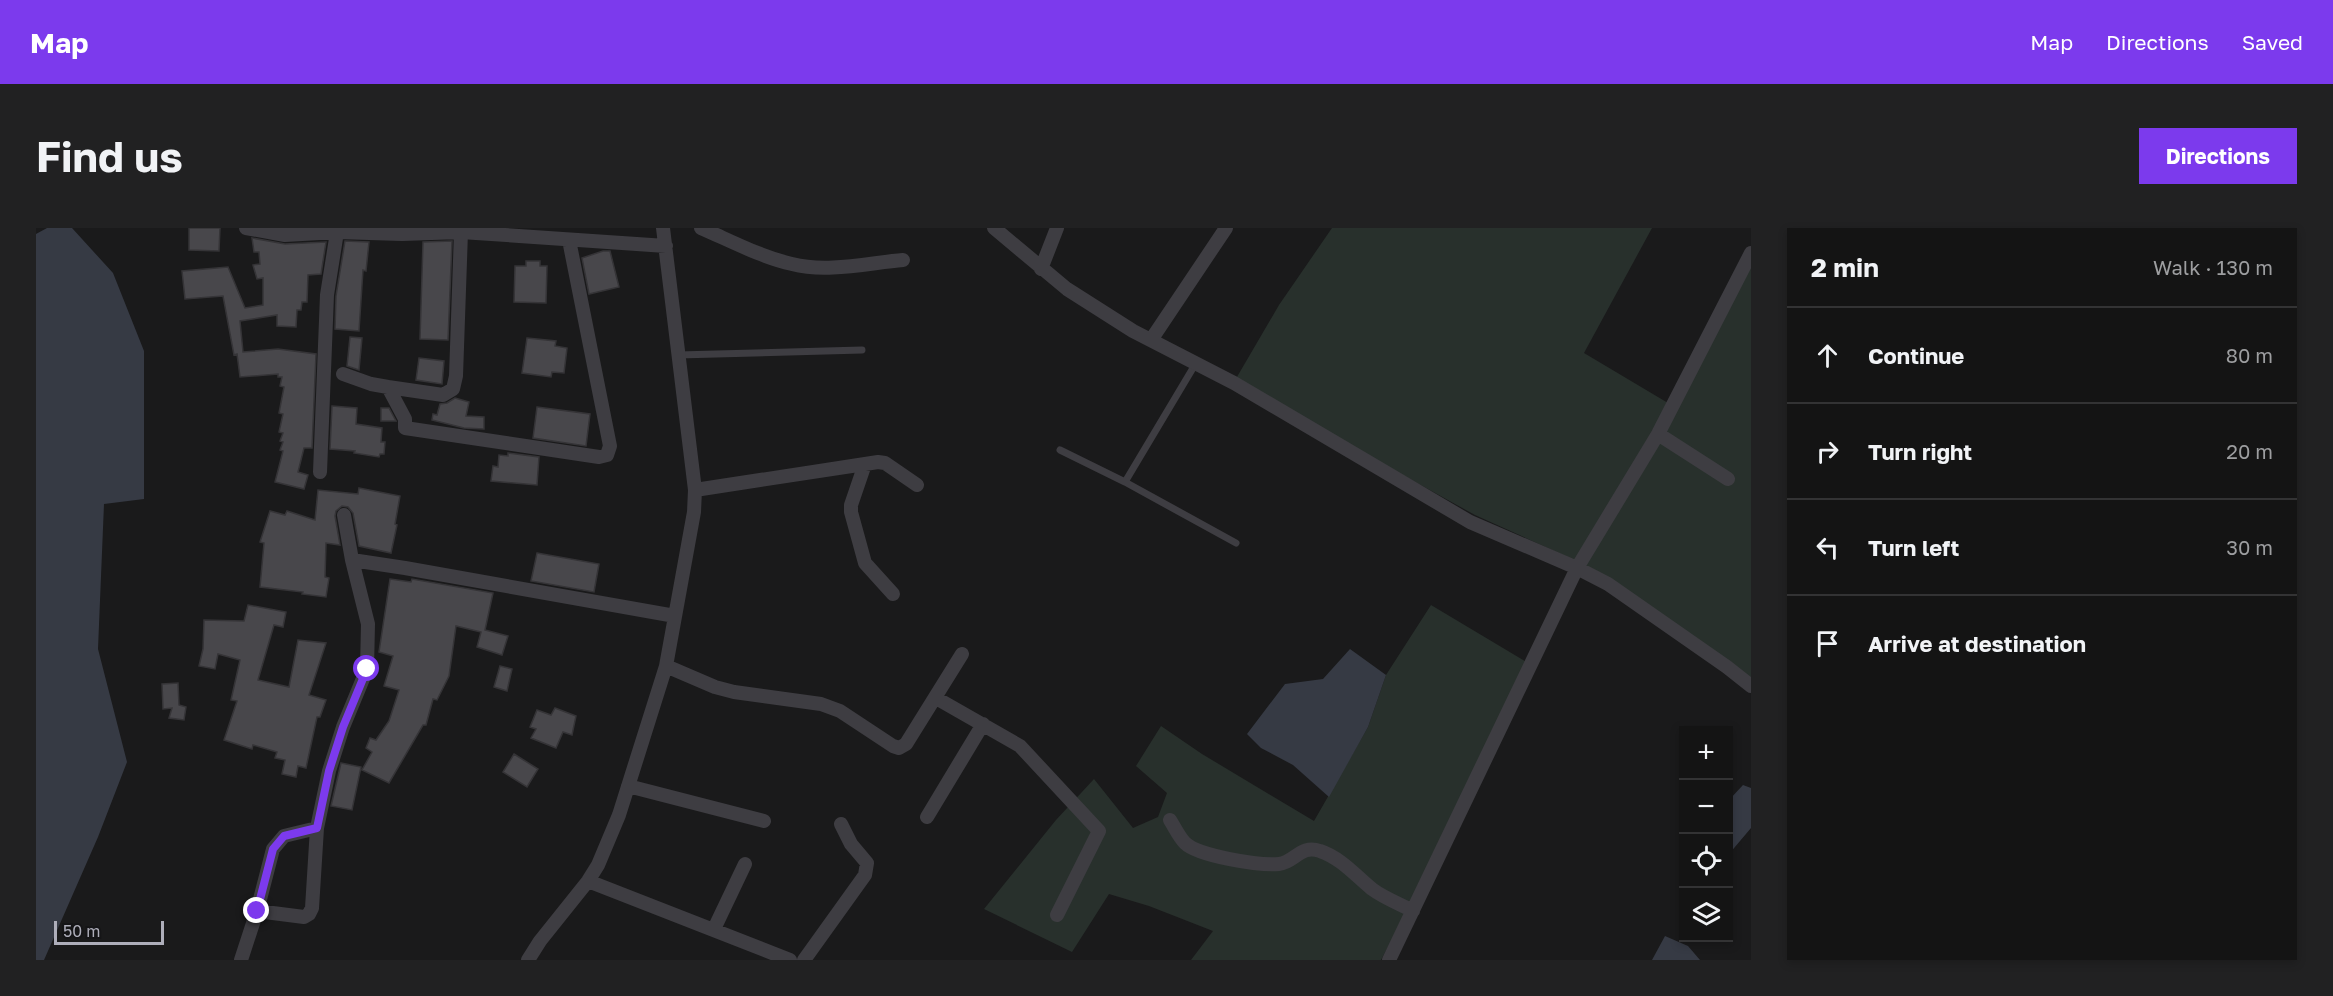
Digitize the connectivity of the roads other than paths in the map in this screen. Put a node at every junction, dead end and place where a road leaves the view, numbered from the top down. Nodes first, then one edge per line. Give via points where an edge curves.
1 (246, 228) edge
2 (663, 228) edge
3 (701, 228) edge
4 (994, 228) edge
5 (1057, 228) edge
6 (1226, 228) edge
7 (337, 232) junction
8 (461, 232) junction
9 (570, 240) junction
10 (666, 246) junction
11 (1751, 253) edge
12 (903, 260) dead end
13 (1041, 269) junction
14 (1151, 340) junction
15 (862, 350) dead end
16 (678, 355) junction
17 (1196, 363) junction
18 (343, 374) dead end
19 (388, 387) junction
20 (1658, 434) junction
21 (1060, 450) dead end
22 (865, 464) junction
23 (320, 472) dead end
24 (1728, 479) dead end
25 (1125, 482) junction
26 (917, 485) dead end
27 (695, 490) junction
28 (344, 515) dead end
29 (1236, 543) dead end
30 (352, 560) junction
31 (1577, 568) junction
32 (894, 594) dead end
33 (675, 616) junction
34 (962, 654) dead end
35 (666, 666) junction
36 (1751, 686) edge
37 (936, 698) junction
38 (983, 724) junction
39 (628, 786) junction
40 (927, 817) dead end
41 (1170, 820) dead end
42 (764, 821) dead end
43 (841, 824) dead end
44 (317, 828) junction
45 (745, 864) dead end
46 (588, 881) junction
47 (257, 911) junction
48 (1413, 911) junction
49 (1057, 915) dead end
50 (714, 929) junction
51 (242, 960) edge
52 (528, 960) edge
53 (790, 960) edge
54 (804, 960) edge
55 (1389, 960) edge

1 - 7 street via 285,235
2 - 10 street
3 - 12 street via 793,265 823,268
4 - 13 street
5 - 13 street
6 - 14 street
7 - 8 street
7 - 23 street via 327,294
8 - 9 street
8 - 19 street via 453,388 443,395
9 - 10 street
9 - 19 street via 610,446 607,454 599,457 405,428 405,418
10 - 16 street
11 - 20 street
13 - 14 street
14 - 17 street
15 - 16 lane
16 - 27 street
17 - 25 lane
17 - 31 street via 1470,522
18 - 19 street
20 - 24 street
20 - 31 street
21 - 25 lane
22 - 26 street via 885,463
22 - 27 street
22 - 32 street via 851,512 865,563
25 - 29 lane
27 - 33 street
28 - 30 street
30 - 33 street
30 - 44 street via 368,624 367,669 329,771
31 - 36 street via 1608,584
31 - 48 street
33 - 35 street
34 - 37 street
35 - 37 street via 734,692 821,704 840,711 899,748 906,744
35 - 39 street
37 - 38 street
38 - 40 street
38 - 49 street via 1020,746 1099,831
39 - 42 street
39 - 46 street
41 - 48 street via 1187,845 1208,855 1281,864 1305,849 1319,850 1336,858 1373,890
43 - 54 street via 867,863 867,869
44 - 47 street via 284,836 273,849
44 - 47 street via 309,914 304,917
45 - 50 street
46 - 50 street
46 - 52 street
47 - 51 street
48 - 55 street
50 - 53 street

